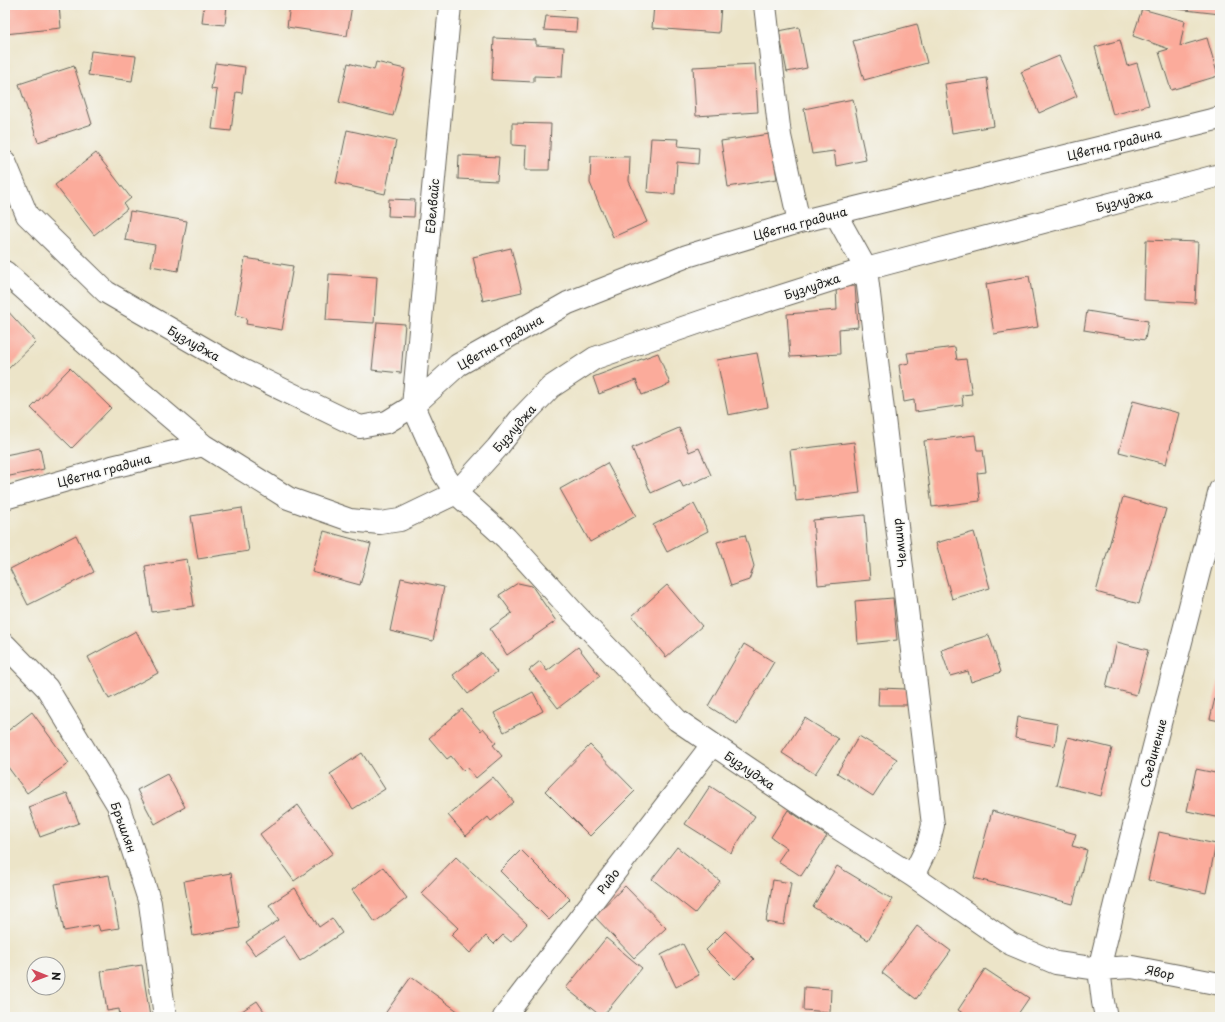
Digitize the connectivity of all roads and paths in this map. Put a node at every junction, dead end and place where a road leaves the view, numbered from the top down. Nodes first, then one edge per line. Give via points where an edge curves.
1 (450, 5) edge
2 (765, 5) edge
3 (1220, 118) edge
4 (5, 162) edge
5 (1220, 174) edge
6 (835, 213) junction
7 (799, 222) junction
8 (866, 269) junction
9 (5, 272) edge
10 (413, 406) junction
11 (203, 445) junction
12 (1220, 490) edge
13 (456, 492) junction
14 (5, 498) edge
15 (5, 644) edge
16 (712, 744) junction
17 (913, 876) junction
18 (1099, 969) junction
19 (1220, 984) edge
20 (165, 1017) edge
21 (504, 1017) edge
22 (1106, 1017) edge

1 - 10 street, Еделвайс
2 - 7 street via 780,136
3 - 6 street, Цветна градина
4 - 10 street, Бузлуджа via 27,215 106,292 238,368 360,427 386,422
5 - 8 street, Бузлуджа
6 - 7 street, Цветна градина
6 - 8 street, Чемшир
7 - 10 street, Цветна градина via 687,256 568,303 458,365
8 - 13 street, Бузлуджа via 595,358 551,387
8 - 17 street, Чемшир via 933,825 928,845
9 - 11 street, Бузлуджа
10 - 13 street, Бузлуджа via 443,473
11 - 13 street, Бузлуджа via 288,498 350,520 380,523 400,520
11 - 14 street, Цветна градина via 112,467
12 - 18 street, Съединение
13 - 16 street, Бузлуджа via 506,538 677,720
15 - 20 street, Бръшлян via 47,688 118,805 150,903
16 - 17 street, Бузлуджа
16 - 21 street, Ридо
17 - 18 street, Бузлуджа via 1011,944 1056,963
18 - 19 street, Явор via 1132,967
18 - 22 street, Съединение

